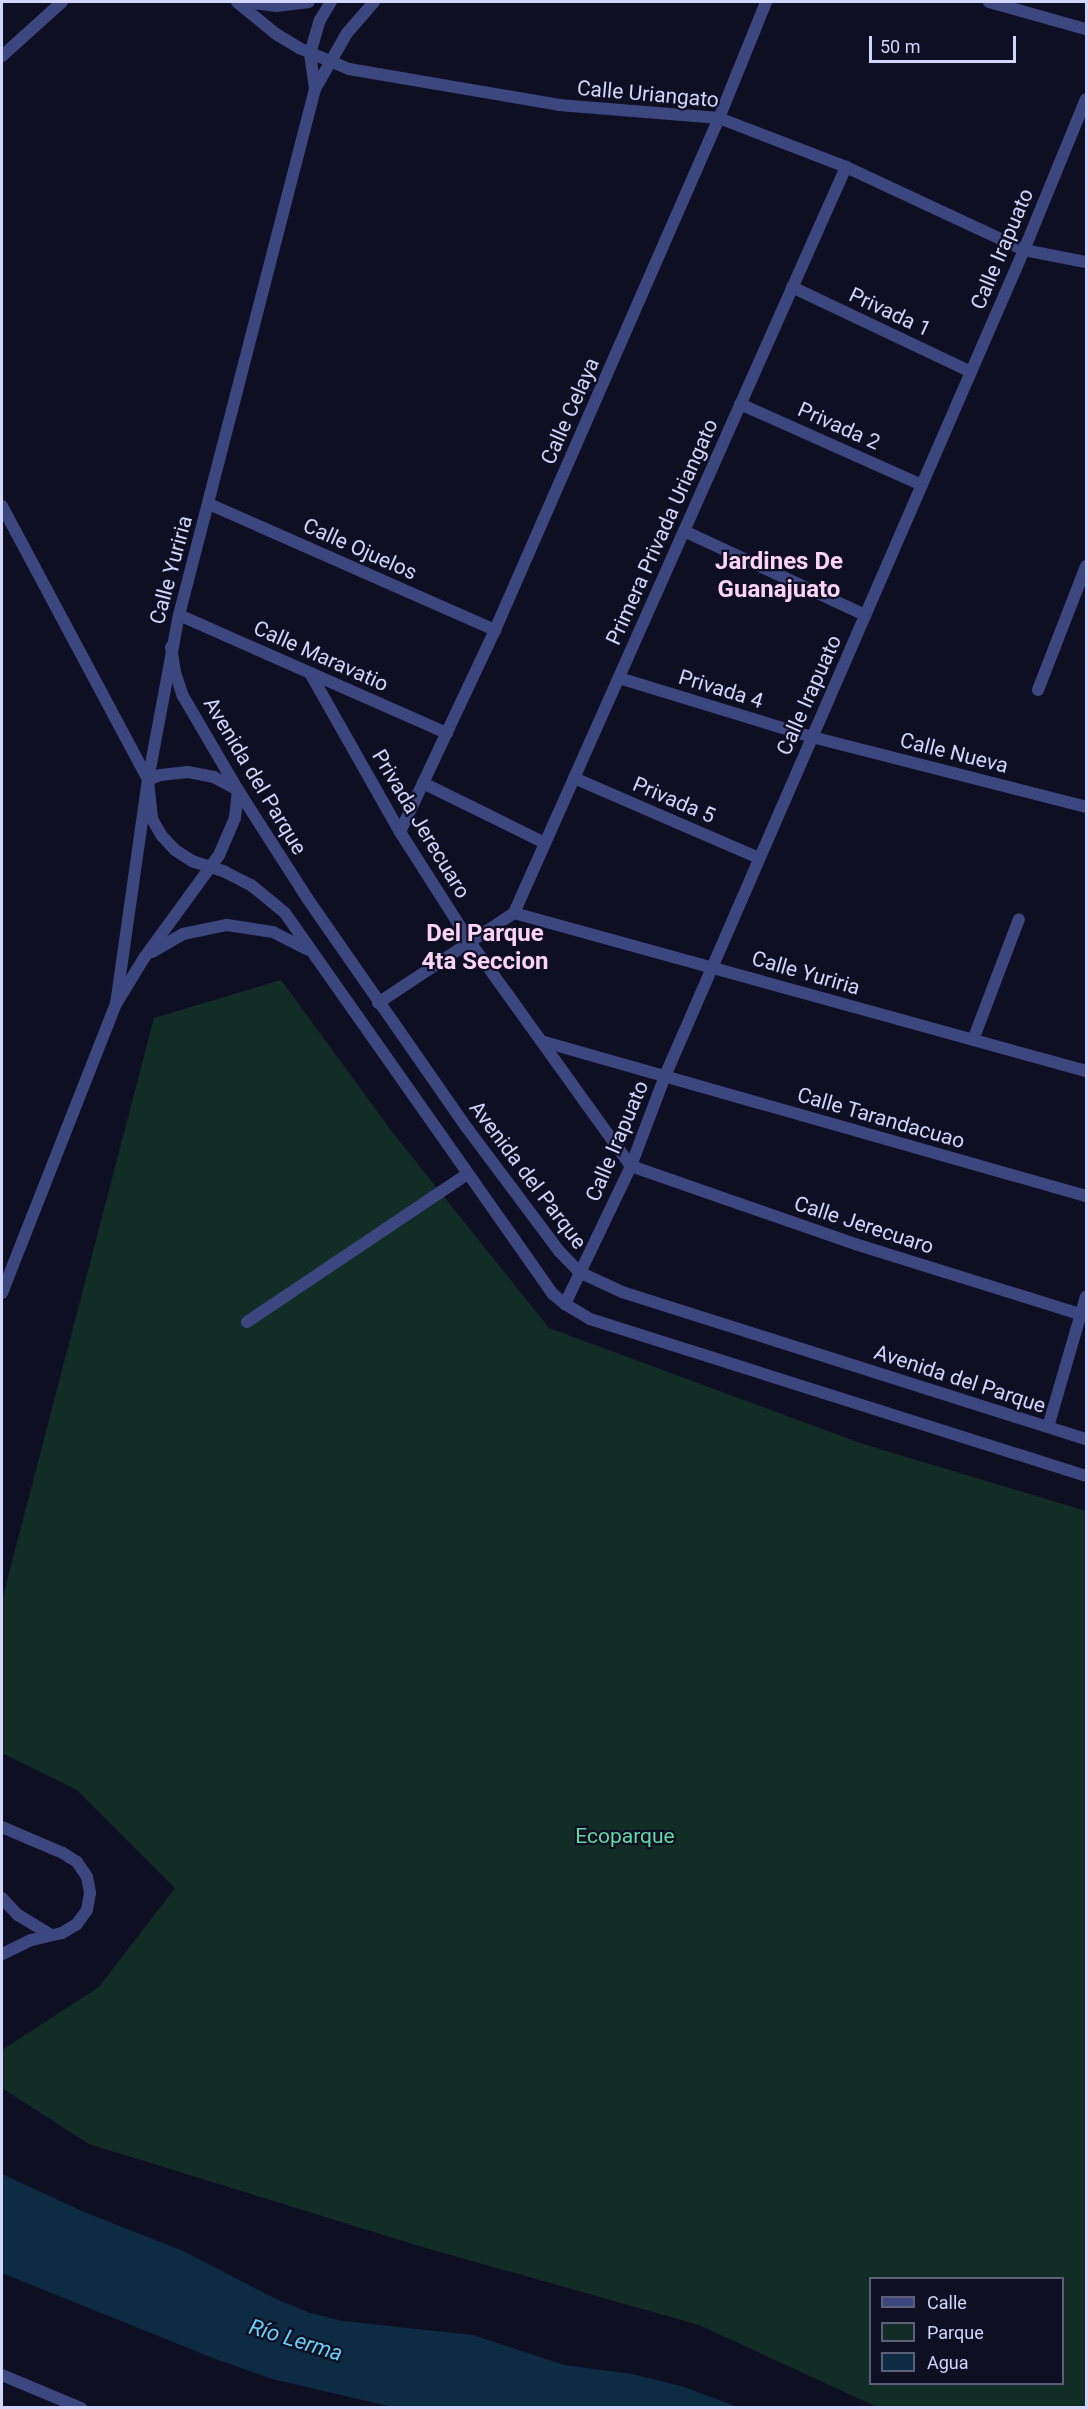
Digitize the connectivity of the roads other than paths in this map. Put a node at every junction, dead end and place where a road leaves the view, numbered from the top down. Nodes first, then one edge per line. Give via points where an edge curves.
1 (62, 2) edge
2 (237, 2) edge
3 (244, 2) edge
4 (309, 2) edge
5 (331, 2) edge
6 (374, 2) edge
7 (766, 2) edge
8 (989, 2) edge
9 (1086, 29) edge
10 (310, 54) junction
11 (2, 56) edge
12 (333, 63) junction
13 (315, 89) junction
14 (1086, 99) edge
15 (719, 118) junction
16 (846, 167) junction
17 (1024, 250) junction
18 (1086, 262) edge
19 (792, 287) junction
20 (971, 372) junction
21 (740, 404) junction
22 (922, 484) junction
23 (209, 504) junction
24 (2, 506) edge
25 (684, 531) junction
26 (1086, 567) edge
27 (178, 615) junction
28 (865, 615) junction
29 (495, 630) junction
30 (171, 647) junction
31 (310, 673) junction
32 (618, 678) junction
33 (1038, 690) dead end
34 (447, 733) junction
35 (812, 737) junction
36 (574, 778) junction
37 (147, 780) junction
38 (423, 783) junction
39 (238, 790) junction
40 (1086, 807) edge
41 (400, 832) junction
42 (545, 843) junction
43 (759, 858) junction
44 (211, 866) junction
45 (514, 912) junction
46 (1019, 919) dead end
47 (470, 942) junction
48 (313, 953) junction
49 (144, 957) junction
50 (712, 967) junction
51 (378, 1003) junction
52 (116, 1004) junction
53 (973, 1040) junction
54 (542, 1041) junction
55 (1086, 1071) edge
56 (665, 1076) junction
57 (631, 1166) junction
58 (467, 1174) junction
59 (1086, 1196) edge
60 (579, 1272) junction
61 (2, 1293) edge
62 (1086, 1296) edge
63 (565, 1304) junction
64 (1084, 1315) edge
65 (247, 1323) dead end
66 (1048, 1427) junction
67 (1086, 1439) edge
68 (1086, 1476) edge
69 (4, 1831) edge
70 (2, 1898) edge
71 (51, 1935) junction
72 (2, 1954) edge
73 (2, 2375) edge
74 (81, 2408) edge

1 - 11 street
2 - 10 street, Calle Uriangato via 276,34
3 - 4 street via 276,6
5 - 10 street via 320,20
6 - 12 street via 347,33
7 - 15 street, Calle Celaya
8 - 9 street
10 - 12 street, Calle Uriangato
10 - 13 street
12 - 13 street
12 - 15 street, Calle Uriangato via 375,75 559,105
13 - 23 street, Calle Yuriria
14 - 17 street, Calle Irapuato
15 - 16 street, Calle Uriangato
15 - 29 street, Calle Celaya
16 - 17 street, Calle Uriangato
16 - 19 street, Primera Privada Uriangato
17 - 18 street, Calle Uriangato
17 - 20 street, Calle Irapuato
19 - 20 street, Privada 1
19 - 21 street, Primera Privada Uriangato
20 - 22 street, Calle Irapuato
21 - 22 street, Privada 2
21 - 25 street, Primera Privada Uriangato
22 - 28 street, Calle Irapuato
23 - 27 street, Calle Yuriria
23 - 29 street, Calle Ojuelos
24 - 37 street
25 - 28 street
25 - 32 street, Primera Privada Uriangato
26 - 33 street
27 - 30 street, Calle Yuriria
27 - 31 street, Calle Maravatio
28 - 35 street, Calle Irapuato
29 - 34 street, Calle Celaya
30 - 37 street, Calle Yuriria
30 - 39 street, Avenida del Parque via 183,696
31 - 34 street, Calle Maravatio
31 - 41 street, Privada Jerecuaro
32 - 35 street, Privada 4
32 - 36 street, Primera Privada Uriangato
34 - 38 street, Calle Celaya
35 - 40 street, Calle Nueva
35 - 43 street, Calle Irapuato
36 - 42 street, Primera Privada Uriangato
36 - 43 street, Privada 5
37 - 39 street via 188,772 214,777
37 - 44 street via 152,819 162,836 183,855
37 - 52 street, Calle Yuriria
38 - 41 street, Calle Celaya
38 - 42 street
39 - 44 street via 232,831
39 - 51 street, Avenida del Parque
41 - 47 street, Privada Jerecuaro
42 - 45 street, Primera Privada Uriangato
43 - 50 street, Calle Irapuato
44 - 48 street via 251,885 274,903
44 - 49 street
45 - 47 street
45 - 50 street, Calle Yuriria
46 - 53 street
47 - 51 street
47 - 54 street, Privada Jerecuaro
48 - 49 street via 273,932 227,925 183,934
48 - 58 street
49 - 52 street
50 - 53 street, Calle Yuriria
50 - 56 street, Calle Irapuato
51 - 60 street, Avenida del Parque via 474,1138
52 - 61 street
53 - 55 street, Calle Yuriria
54 - 56 street, Calle Tarandacuao
54 - 57 street, Privada Jerecuaro
56 - 57 street, Calle Irapuato
56 - 59 street, Calle Tarandacuao
57 - 60 street, Calle Irapuato
57 - 64 street, Calle Jerecuaro via 855,1244
58 - 63 street via 542,1282
58 - 65 street
60 - 63 street, Calle Irapuato
60 - 66 street, Avenida del Parque via 621,1292
62 - 64 street
63 - 68 street via 590,1319
64 - 66 street
66 - 67 street, Avenida del Parque
69 - 71 street via 63,1853 77,1862 87,1876 87,1910 77,1924
70 - 71 street via 26,1921
71 - 72 street
73 - 74 street

